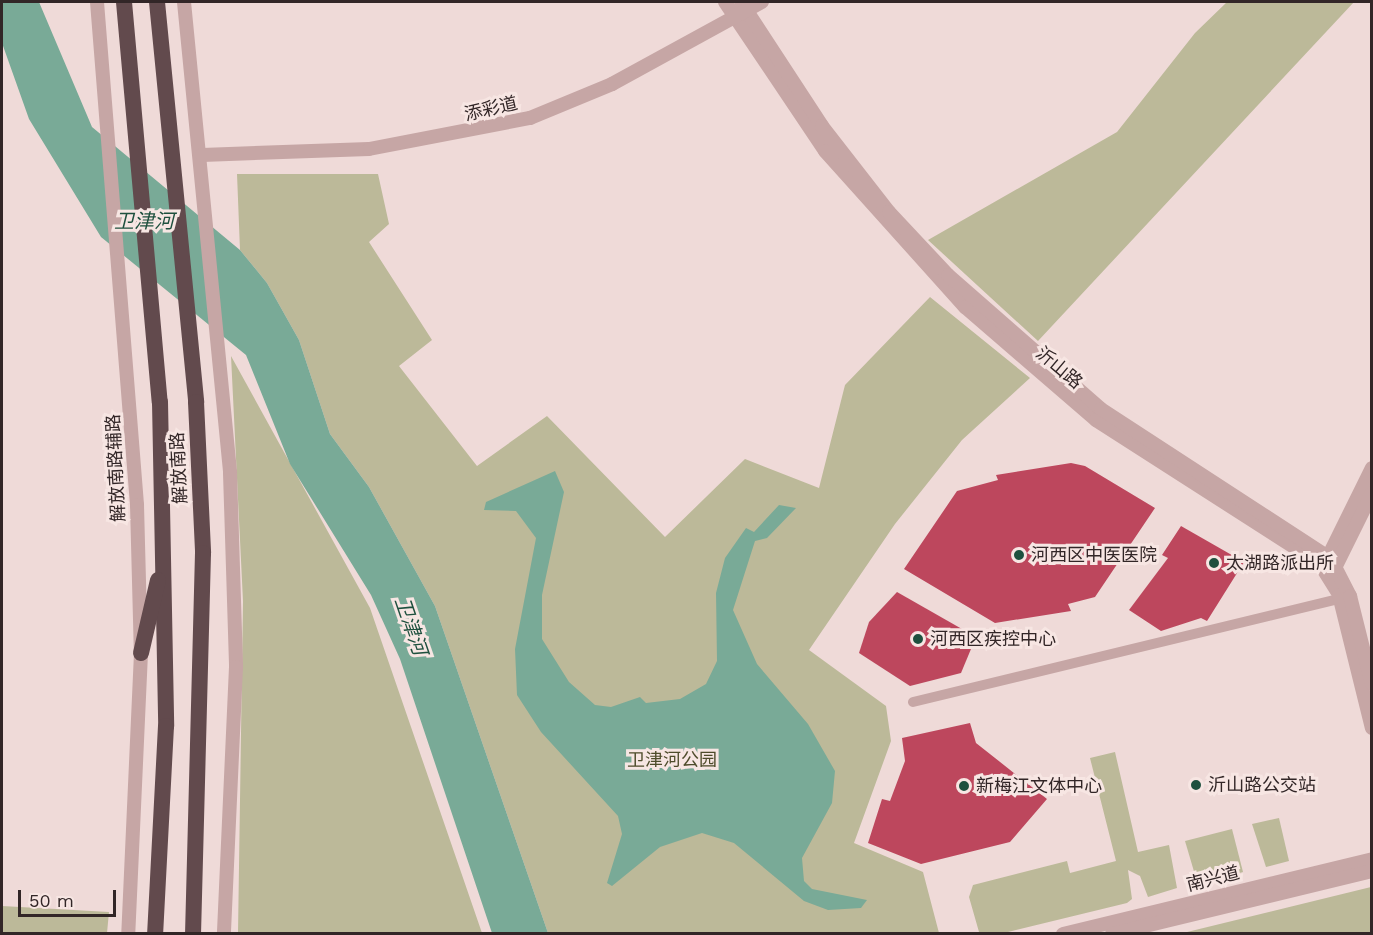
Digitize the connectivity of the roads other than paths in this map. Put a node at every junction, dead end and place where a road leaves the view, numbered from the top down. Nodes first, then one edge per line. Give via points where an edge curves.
1 (97, 2) edge
2 (124, 2) edge
3 (157, 2) edge
4 (184, 2) edge
5 (725, 2) edge
6 (762, 2) edge
7 (740, 10) edge
8 (202, 155) junction
9 (1371, 468) edge
10 (1371, 493) edge
11 (164, 556) junction
12 (1330, 567) junction
13 (1335, 600) dead end
14 (141, 653) junction
15 (1371, 684) edge
16 (913, 702) dead end
17 (1371, 728) edge
18 (1370, 865) edge
19 (128, 933) edge
20 (155, 933) edge
21 (193, 933) edge
22 (224, 933) edge
23 (1063, 933) edge
24 (1113, 933) edge

1 - 14 street, 解放南路辅路 via 121,281
2 - 11 highway, 解放南路 via 160,402
3 - 21 highway, 解放南路 via 196,402 203,714
4 - 8 street
5 - 7 street, 沂山路
6 - 7 street, 添彩道
7 - 8 street, 添彩道 via 612,84 530,118 369,148
7 - 12 street, 沂山路 via 889,212 948,275 1108,414
8 - 22 street via 222,362 236,667
9 - 12 street
10 - 12 street
11 - 14 highway
11 - 20 highway, 解放南路 via 166,726
12 - 15 street
12 - 17 street
13 - 16 street
14 - 19 street, 解放南路辅路
18 - 23 street, 南兴道
18 - 24 street, 南兴道

